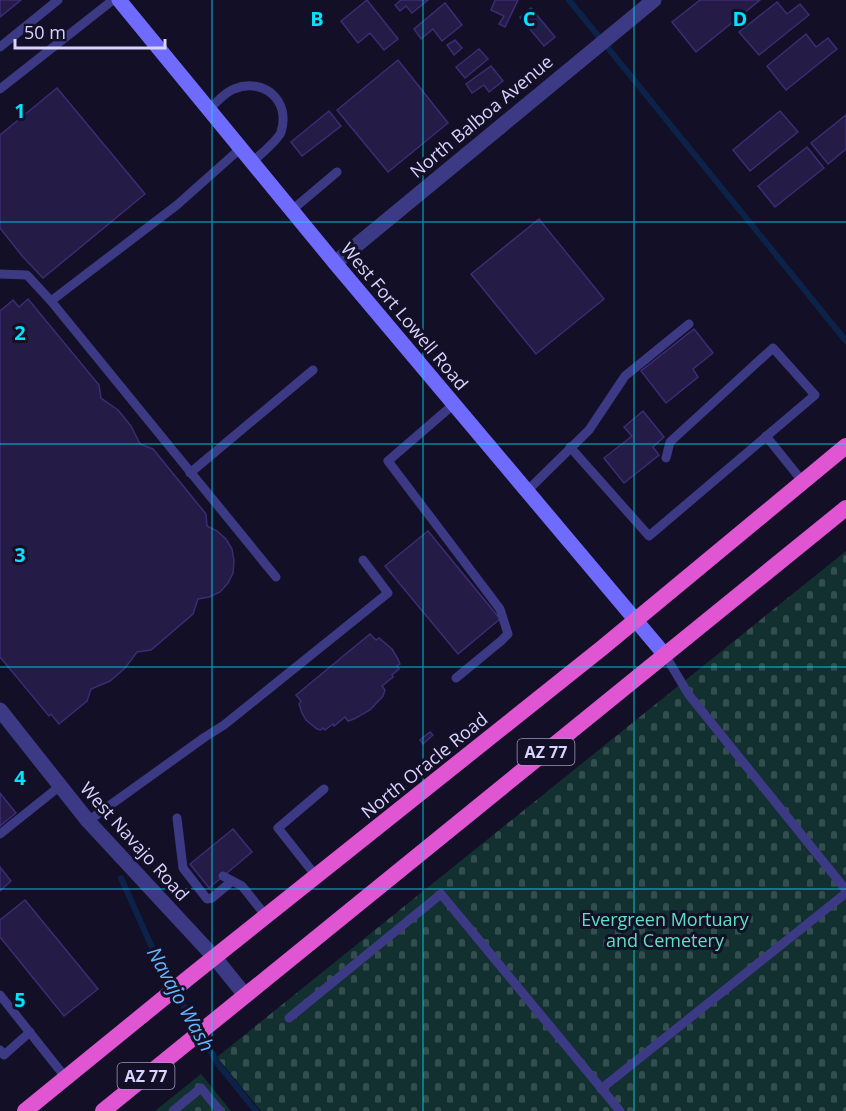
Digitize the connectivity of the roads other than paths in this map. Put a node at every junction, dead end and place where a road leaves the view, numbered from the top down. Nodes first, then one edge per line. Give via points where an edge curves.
1 (58, 0) edge
2 (114, 0) edge
3 (119, 0) edge
4 (654, 0) edge
5 (0, 47) edge
6 (0, 89) edge
7 (208, 109) junction
8 (241, 148) junction
9 (252, 162) junction
10 (337, 172) dead end
11 (292, 210) junction
12 (335, 263) junction
13 (0, 274) edge
14 (51, 301) junction
15 (689, 324) dead end
16 (313, 370) dead end
17 (454, 405) junction
18 (766, 436) junction
19 (846, 446) edge
20 (570, 447) junction
21 (666, 458) dead end
22 (190, 473) junction
23 (803, 482) junction
24 (527, 491) junction
25 (846, 508) edge
26 (363, 560) dead end
27 (276, 577) dead end
28 (635, 620) junction
29 (665, 655) junction
30 (456, 678) dead end
31 (0, 712) edge
32 (60, 786) junction
33 (324, 789) dead end
34 (177, 818) dead end
35 (88, 821) junction
36 (0, 834) edge
37 (223, 876) dead end
38 (316, 876) junction
39 (232, 881) junction
40 (846, 891) edge
41 (266, 916) junction
42 (215, 958) junction
43 (0, 995) edge
44 (245, 995) junction
45 (289, 1018) dead end
46 (30, 1032) junction
47 (0, 1050) edge
48 (66, 1078) junction
49 (602, 1089) junction
50 (25, 1111) edge
51 (103, 1111) edge
52 (173, 1111) edge
53 (220, 1111) edge
54 (620, 1111) edge

1 - 5 lane
2 - 6 lane
3 - 7 main road, West Fort Lowell Road
4 - 12 street, North Balboa Avenue
7 - 8 main road, West Fort Lowell Road
7 - 9 lane via 232,89 255,85 272,92 284,111 281,134
8 - 9 main road, West Fort Lowell Road
8 - 14 lane via 177,205
9 - 11 main road, West Fort Lowell Road
10 - 11 lane
11 - 12 main road, West Fort Lowell Road
12 - 17 main road, West Fort Lowell Road
13 - 14 lane via 27,275
14 - 22 lane
15 - 20 lane via 625,376 589,429
16 - 22 lane
17 - 24 main road, West Fort Lowell Road
17 - 30 lane via 388,461 500,609 508,634
18 - 20 lane via 649,536
18 - 21 lane via 815,395 773,348 670,442
18 - 23 lane
19 - 23 highway, North Oracle Road / AZ 77
20 - 24 lane
22 - 27 lane
23 - 28 highway, North Oracle Road / AZ 77
24 - 28 main road, West Fort Lowell Road
25 - 29 highway, AZ 77
26 - 35 lane via 388,593 224,725
28 - 29 main road, West Fort Lowell Road
28 - 38 highway, North Oracle Road / AZ 77
29 - 40 lane via 689,695
29 - 44 highway, AZ 77
31 - 32 street, West Navajo Road
32 - 35 street, West Navajo Road
32 - 36 lane
33 - 38 lane via 278,828
34 - 39 lane via 183,868 207,898
35 - 42 street, West Navajo Road
37 - 39 lane
38 - 41 highway, North Oracle Road / AZ 77
39 - 41 lane via 242,886
40 - 49 lane
41 - 42 highway, North Oracle Road / AZ 77
42 - 44 street, West Navajo Road
42 - 48 highway, North Oracle Road / AZ 77
43 - 46 lane
44 - 51 highway, AZ 77
45 - 49 lane via 441,894
46 - 47 lane via 4,1055
46 - 48 lane
48 - 50 highway, North Oracle Road / AZ 77
49 - 54 lane
52 - 53 lane via 201,1088

